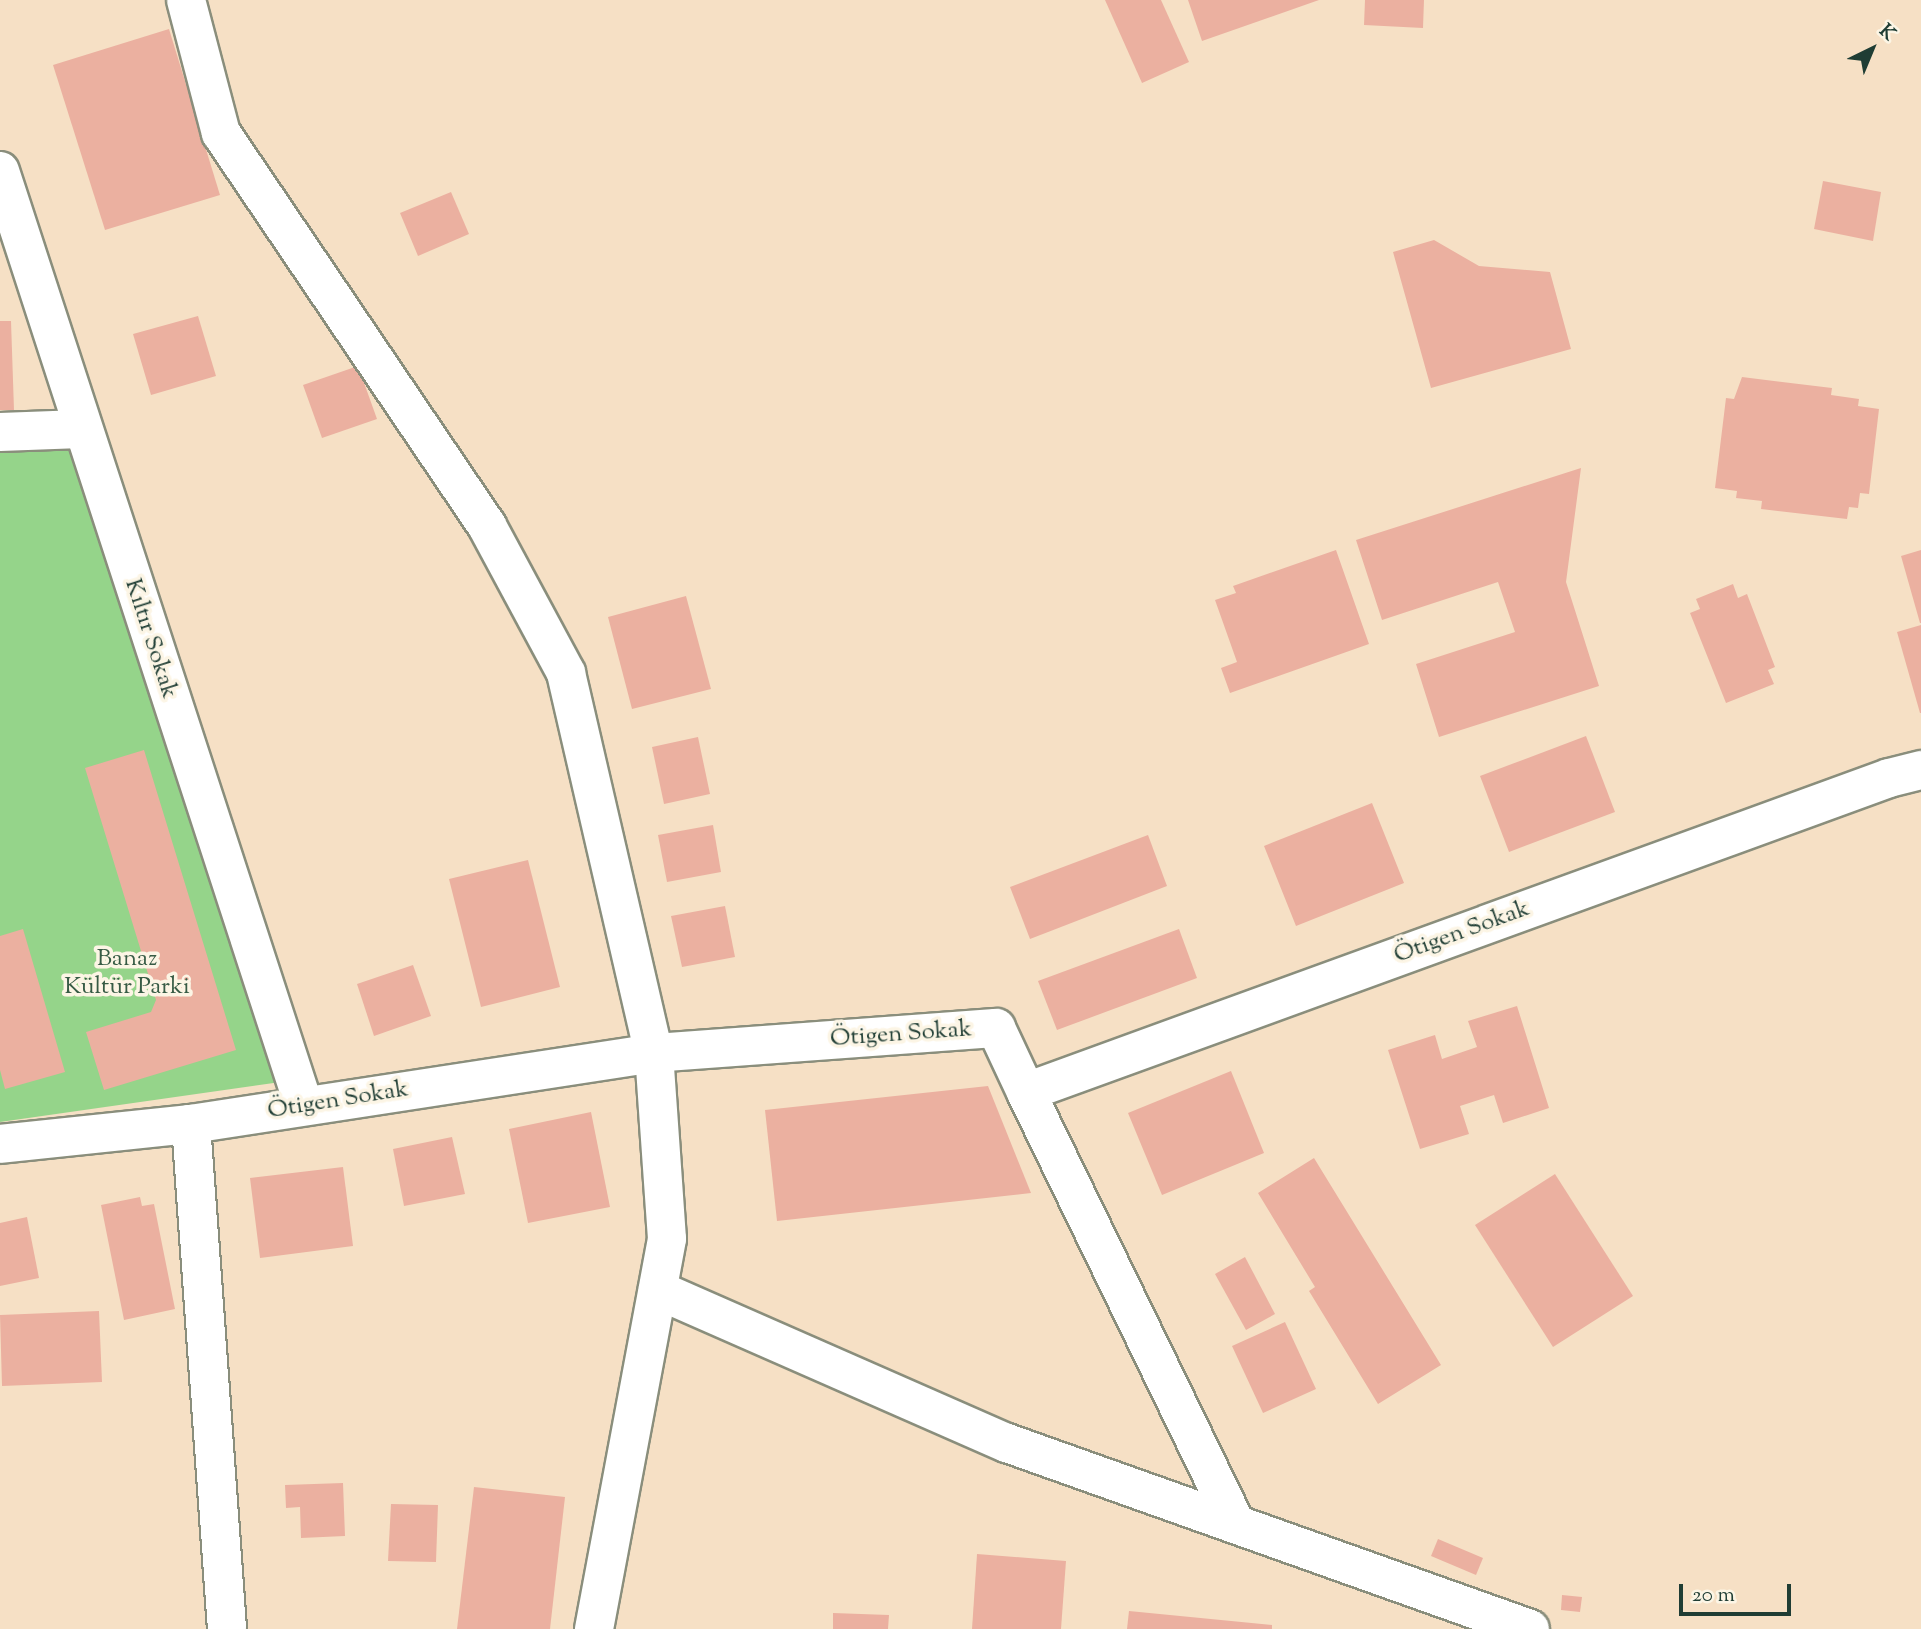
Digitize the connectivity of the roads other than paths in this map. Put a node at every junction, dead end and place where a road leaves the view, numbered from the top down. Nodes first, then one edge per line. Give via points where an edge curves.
1 (186, 0) edge
2 (0, 171) edge
3 (81, 429) junction
4 (0, 432) edge
5 (1921, 770) edge
6 (653, 1054) junction
7 (1026, 1092) junction
8 (304, 1106) junction
9 (191, 1124) junction
10 (0, 1144) edge
11 (658, 1290) junction
12 (1236, 1524) junction
13 (227, 1629) edge
14 (594, 1629) edge
15 (1530, 1629) edge

1 - 6 street via 221,133 487,526 566,673
2 - 3 street, Kıltır Sokak
3 - 4 street
3 - 8 street, Kıltır Sokak
5 - 7 street, Ötigen Sokak
6 - 7 street, Ötigen Sokak via 996,1028
6 - 8 street, Ötigen Sokak
6 - 11 street via 667,1239
7 - 12 street
8 - 9 street, Ötigen Sokak
9 - 10 street, Ötigen Sokak
9 - 13 street
11 - 12 street via 1006,1443
11 - 14 street
12 - 15 street

